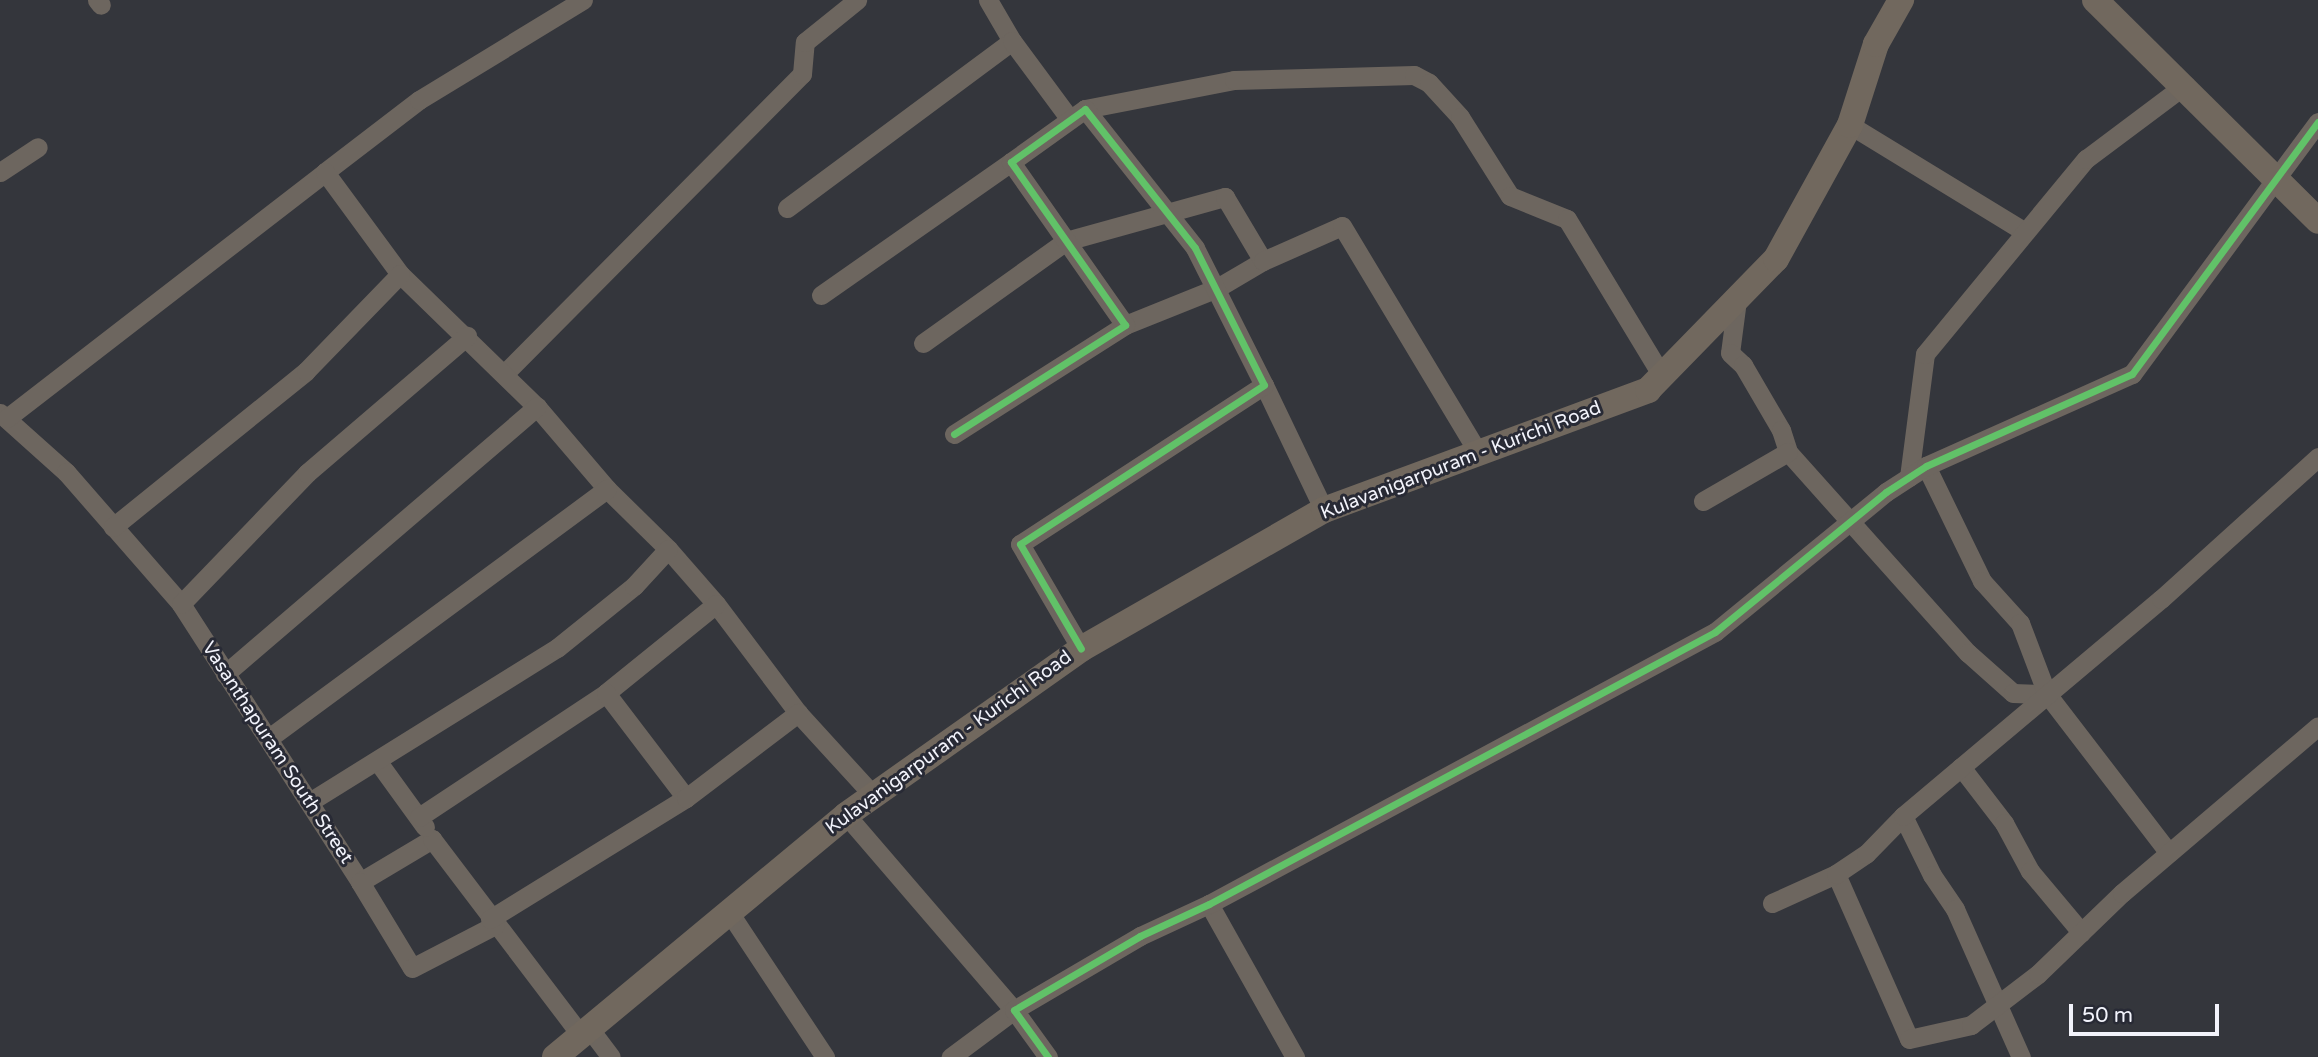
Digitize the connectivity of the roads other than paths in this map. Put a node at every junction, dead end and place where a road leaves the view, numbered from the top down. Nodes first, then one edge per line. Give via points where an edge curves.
1 (583, 0) edge
2 (857, 0) edge
3 (988, 0) edge
4 (1901, 0) edge
5 (2095, 0) edge
6 (1012, 41) junction
7 (2185, 85) junction
8 (1077, 113) junction
9 (2318, 122) edge
10 (1850, 125) junction
11 (38, 147) dead end
12 (1011, 162) junction
13 (0, 172) edge
14 (325, 172) junction
15 (2275, 179) junction
16 (788, 208) dead end
17 (1162, 211) junction
18 (2318, 221) edge
19 (2025, 232) junction
20 (1066, 241) junction
21 (1264, 261) junction
22 (400, 274) junction
23 (1217, 288) junction
24 (821, 295) dead end
25 (1737, 300) junction
26 (1125, 325) junction
27 (467, 336) junction
28 (923, 343) dead end
29 (504, 374) junction
30 (1662, 376) junction
31 (1264, 385) junction
32 (537, 407) junction
33 (4, 416) edge
34 (954, 434) dead end
35 (1478, 452) junction
36 (1788, 452) junction
37 (2318, 457) edge
38 (1926, 466) junction
39 (1909, 477) junction
40 (607, 489) junction
41 (1703, 500) dead end
42 (1324, 510) junction
43 (1849, 523) junction
44 (113, 527) junction
45 (668, 548) junction
46 (181, 604) junction
47 (716, 604) junction
48 (1081, 649) junction
49 (225, 674) junction
50 (606, 693) junction
51 (2047, 694) junction
52 (799, 713) junction
53 (2318, 726) edge
54 (269, 738) junction
55 (378, 762) junction
56 (1961, 767) junction
57 (873, 795) junction
58 (686, 798) junction
59 (312, 801) junction
60 (846, 815) junction
61 (1903, 816) junction
62 (419, 817) junction
63 (432, 839) junction
64 (2169, 853) junction
65 (1836, 874) junction
66 (360, 882) junction
67 (1772, 902) dead end
68 (1209, 904) junction
69 (729, 912) junction
70 (492, 922) junction
71 (2081, 932) junction
72 (1998, 1004) junction
73 (1014, 1010) junction
74 (585, 1032) junction
75 (555, 1057) edge
76 (611, 1057) edge
77 (825, 1057) edge
78 (951, 1057) edge
79 (1048, 1057) edge
80 (1295, 1057) edge
81 (2021, 1057) edge

1 - 14 street via 419,100
2 - 29 street via 805,42 802,74
3 - 6 street
4 - 10 main road, Kulavanigarpuram - Kurichi Road via 1876,44
5 - 7 main road
6 - 8 street
6 - 16 street
7 - 15 main road
7 - 19 street via 2086,159
8 - 12 street
8 - 17 street
8 - 30 street via 1234,80 1414,75 1429,83 1461,117 1510,196 1567,219
9 - 15 street
10 - 19 street
10 - 25 main road, Kulavanigarpuram - Kurichi Road via 1776,259
11 - 13 street
12 - 20 street
12 - 24 street
14 - 22 street
14 - 33 street
15 - 18 main road
15 - 38 street via 2132,374
17 - 20 street
17 - 21 street via 1225,197
17 - 23 street via 1195,248
19 - 39 street via 1925,354
20 - 26 street
20 - 28 street
21 - 23 street
21 - 35 street via 1342,226
22 - 27 street
22 - 44 street via 306,370
23 - 26 street
23 - 31 street
25 - 30 main road, Kulavanigarpuram - Kurichi Road
25 - 36 street via 1730,353 1743,365 1782,430
26 - 34 street
27 - 29 street
27 - 46 street via 307,472
29 - 32 street
30 - 35 main road, Kulavanigarpuram - Kurichi Road via 1648,390
31 - 42 street
31 - 48 street via 1020,544
32 - 40 street
32 - 49 street
33 - 44 street, Vasanthapuram South Street via 66,472
35 - 42 main road, Kulavanigarpuram - Kurichi Road
36 - 41 street
36 - 43 street
37 - 51 street
38 - 39 street
38 - 51 street via 1982,581 2020,623
39 - 43 street
40 - 45 street
40 - 54 street
42 - 48 main road, Kulavanigarpuram - Kurichi Road
43 - 51 street via 1968,653 2013,693
43 - 68 street via 1715,632
44 - 46 street, Vasanthapuram South Street
45 - 47 street
45 - 55 street via 634,586 557,648
46 - 49 street, Vasanthapuram South Street
47 - 50 street
47 - 52 street
48 - 57 main road, Kulavanigarpuram - Kurichi Road
49 - 54 street, Vasanthapuram South Street
50 - 58 street
50 - 62 street
51 - 56 street
51 - 64 street
52 - 57 street
52 - 58 street
53 - 64 street
54 - 59 street, Vasanthapuram South Street
55 - 59 street
55 - 62 street
56 - 61 street
56 - 71 street via 2004,824 2030,871
57 - 60 main road, Kulavanigarpuram - Kurichi Road
58 - 70 street
59 - 66 street, Vasanthapuram South Street
60 - 69 main road, Kulavanigarpuram - Kurichi Road
60 - 73 street
61 - 65 street via 1866,854
61 - 72 street via 1955,909
62 - 63 street
63 - 66 street, Vasanthapuram South Street
63 - 70 street
64 - 71 street
65 - 67 street
65 - 72 street via 1909,1039 1971,1024
66 - 70 street via 412,968
68 - 73 street via 1140,936
68 - 80 street
69 - 74 main road, Kulavanigarpuram - Kurichi Road
69 - 77 street
70 - 74 street
71 - 72 street via 2038,974
72 - 81 street
73 - 78 street
73 - 79 street
74 - 75 main road, Kulavanigarpuram - Kurichi Road
74 - 76 street

